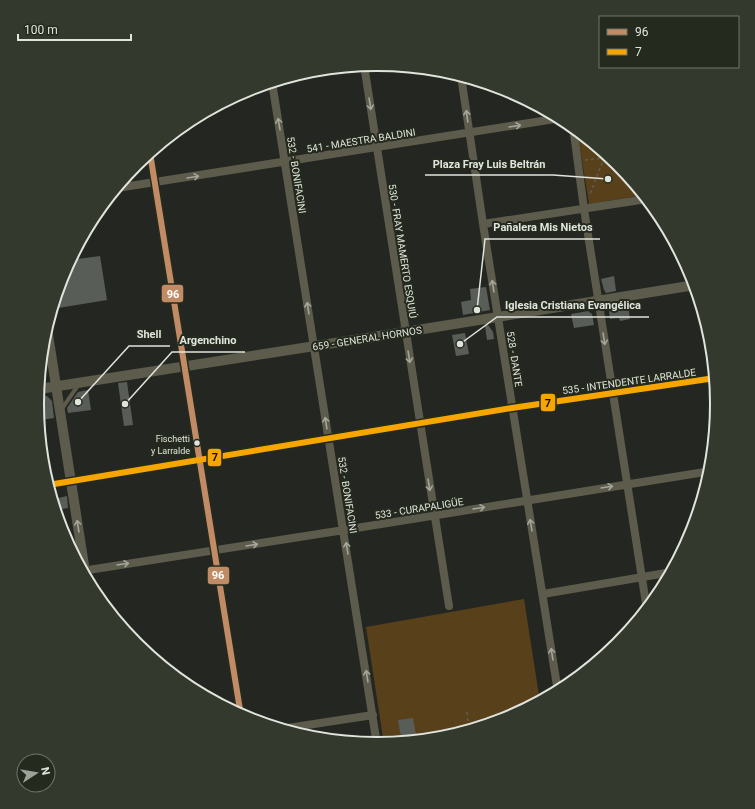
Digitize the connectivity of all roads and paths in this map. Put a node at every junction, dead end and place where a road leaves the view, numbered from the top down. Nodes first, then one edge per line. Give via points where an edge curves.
1 (365, 72) edge
2 (462, 81) edge
3 (273, 88) edge
4 (550, 120) edge
5 (470, 133) junction
6 (574, 135) edge
7 (377, 148) junction
8 (602, 158) edge
9 (603, 160) edge
10 (151, 161) edge
11 (578, 161) junction
12 (285, 163) junction
13 (154, 183) junction
14 (125, 187) edge
15 (590, 194) dead end
16 (641, 200) edge
17 (584, 209) junction
18 (483, 224) junction
19 (689, 286) edge
20 (598, 301) junction
21 (498, 317) junction
22 (405, 332) junction
23 (49, 343) edge
24 (314, 346) junction
25 (185, 365) junction
26 (710, 379) edge
27 (80, 382) junction
28 (56, 386) junction
29 (45, 388) edge
30 (613, 393) junction
31 (512, 408) junction
32 (60, 412) junction
33 (419, 424) junction
34 (329, 439) junction
35 (199, 461) junction
36 (704, 472) edge
37 (71, 481) junction
38 (53, 484) edge
39 (627, 484) junction
40 (527, 500) junction
41 (434, 516) junction
42 (344, 530) junction
43 (213, 551) junction
44 (82, 559) edge
45 (90, 572) edge
46 (665, 573) edge
47 (642, 578) junction
48 (543, 594) junction
49 (646, 603) edge
50 (449, 606) dead end
51 (557, 686) edge
52 (239, 708) edge
53 (467, 712) dead end
54 (372, 715) junction
55 (469, 725) edge
56 (292, 727) edge
57 (376, 738) edge

1 -> 7 street, 530 - FRAY MAMERTO ESQUIÚ
5 -> 2 street, 528 - DANTE
12 -> 3 street, 532 - BONIFACINI
5 -> 4 street, 541 - MAESTRA BALDINI
5 - 7 street, 541 - MAESTRA BALDINI
5 - 18 street, 528 - DANTE
6 - 11 street
7 - 12 street, 541 - MAESTRA BALDINI
7 - 22 street, 530 - FRAY MAMERTO ESQUIÚ
8 - 11 path
9 - 15 path
10 - 13 street
11 - 17 street
13 -> 12 street, 541 - MAESTRA BALDINI
24 -> 12 street, 532 - BONIFACINI
13 - 14 street, 541 - MAESTRA BALDINI
13 - 25 street
16 - 17 street
17 - 18 street
17 - 20 street
21 -> 18 street, 528 - DANTE
19 - 20 street, 659 - GENERAL HORNOS
20 - 21 street, 659 - GENERAL HORNOS
20 -> 30 street
21 - 22 street, 659 - GENERAL HORNOS
21 - 31 street, 528 - DANTE
22 - 24 street, 659 - GENERAL HORNOS
22 -> 33 street, 530 - FRAY MAMERTO ESQUIÚ
23 - 28 street
24 - 25 street, 659 - GENERAL HORNOS
34 -> 24 street, 532 - BONIFACINI
25 - 27 street, 659 - GENERAL HORNOS
25 - 35 street
26 - 30 street, 535 - INTENDENTE LARRALDE
27 - 28 street, 659 - GENERAL HORNOS
27 - 32 lane
28 - 29 street, 659 - GENERAL HORNOS
28 - 32 street
30 - 31 street, 535 - INTENDENTE LARRALDE
30 - 39 street
31 - 33 street, 535 - INTENDENTE LARRALDE
31 - 40 street, 528 - DANTE
32 - 37 street
33 - 34 street, 535 - INTENDENTE LARRALDE
33 -> 41 street, 530 - FRAY MAMERTO ESQUIÚ
34 - 35 street, 535 - INTENDENTE LARRALDE
34 - 42 street, 532 - BONIFACINI
35 - 37 street, 535 - INTENDENTE LARRALDE
35 - 43 street
36 - 39 street, 533 - CURAPALIGÜE
37 - 38 street, 535 - INTENDENTE LARRALDE
44 -> 37 street
40 -> 39 street, 533 - CURAPALIGÜE
39 - 47 street
41 -> 40 street, 533 - CURAPALIGÜE
48 -> 40 street, 528 - DANTE
41 - 42 street, 533 - CURAPALIGÜE
41 - 50 street, 530 - FRAY MAMERTO ESQUIÚ
43 -> 42 street, 533 - CURAPALIGÜE
54 -> 42 street, 532 - BONIFACINI
45 -> 43 street, 533 - CURAPALIGÜE
43 - 52 street
46 - 47 street
47 - 48 street
47 - 49 street
51 -> 48 street, 528 - DANTE
53 - 55 path
54 - 56 street
54 - 57 street, 532 - BONIFACINI

